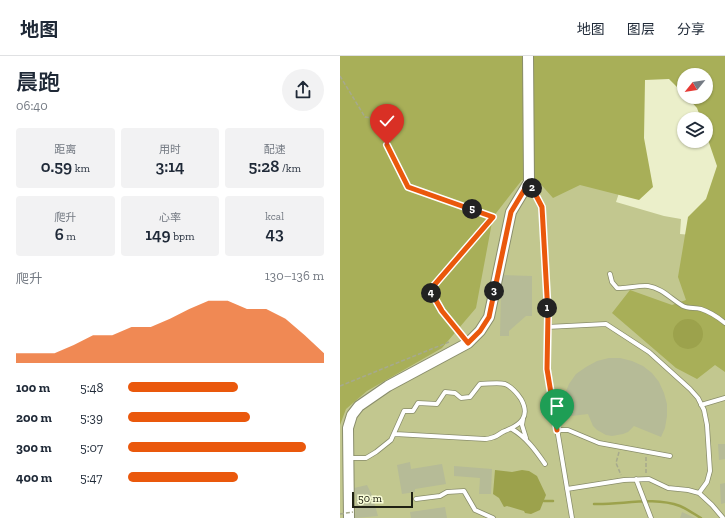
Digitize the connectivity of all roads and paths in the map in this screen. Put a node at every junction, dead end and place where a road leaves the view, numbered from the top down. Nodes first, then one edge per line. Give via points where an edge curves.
1 (528, 56) edge
2 (340, 76) edge
3 (529, 182) junction
4 (610, 274) dead end
5 (725, 324) edge
6 (548, 327) junction
7 (450, 342) dead end
8 (468, 343) junction
9 (340, 386) edge
10 (725, 398) edge
11 (701, 405) junction
12 (523, 418) junction
13 (512, 429) junction
14 (557, 430) junction
15 (395, 434) junction
16 (527, 440) junction
17 (620, 448) junction
18 (646, 452) junction
19 (670, 456) dead end
20 (348, 458) junction
21 (545, 464) dead end
22 (646, 479) junction
23 (624, 480) junction
24 (637, 482) junction
25 (567, 489) junction
26 (699, 493) junction
27 (416, 499) dead end
28 (340, 514) edge
29 (351, 515) edge
30 (493, 518) edge
31 (572, 518) edge
32 (651, 518) edge
33 (723, 518) edge

1 - 3 street
2 - 8 path via 365,117 403,121 387,145 408,187 493,217 430,290 442,311
3 - 6 lane via 542,207
3 - 8 street via 511,212 489,317
4 - 5 lane via 617,288 649,286 658,289 683,306 700,308 720,318
6 - 11 lane via 606,324 648,352 690,389
6 - 14 lane via 547,369
7 - 9 path
8 - 20 street via 388,386 359,406 352,415 348,428
10 - 11 lane
11 - 26 lane via 707,425 710,471 707,482
12 - 13 lane
12 - 15 lane via 522,402 512,388 504,384 480,384 470,397 462,398 455,393 445,392 437,404 418,403 413,410 404,411
12 - 16 lane via 522,425
13 - 15 lane via 485,439
13 - 16 lane
14 - 17 lane via 568,430 599,443
14 - 25 lane
15 - 20 lane via 391,440 366,458
16 - 21 lane
17 - 18 lane
17 - 23 path via 616,464
18 - 19 lane
18 - 22 path
20 - 29 street
22 - 24 lane
22 - 26 lane via 668,488
23 - 24 lane
23 - 25 lane
24 - 32 lane
25 - 31 lane
26 - 33 lane
27 - 30 lane via 464,491 475,510
28 - 29 path, bridge

